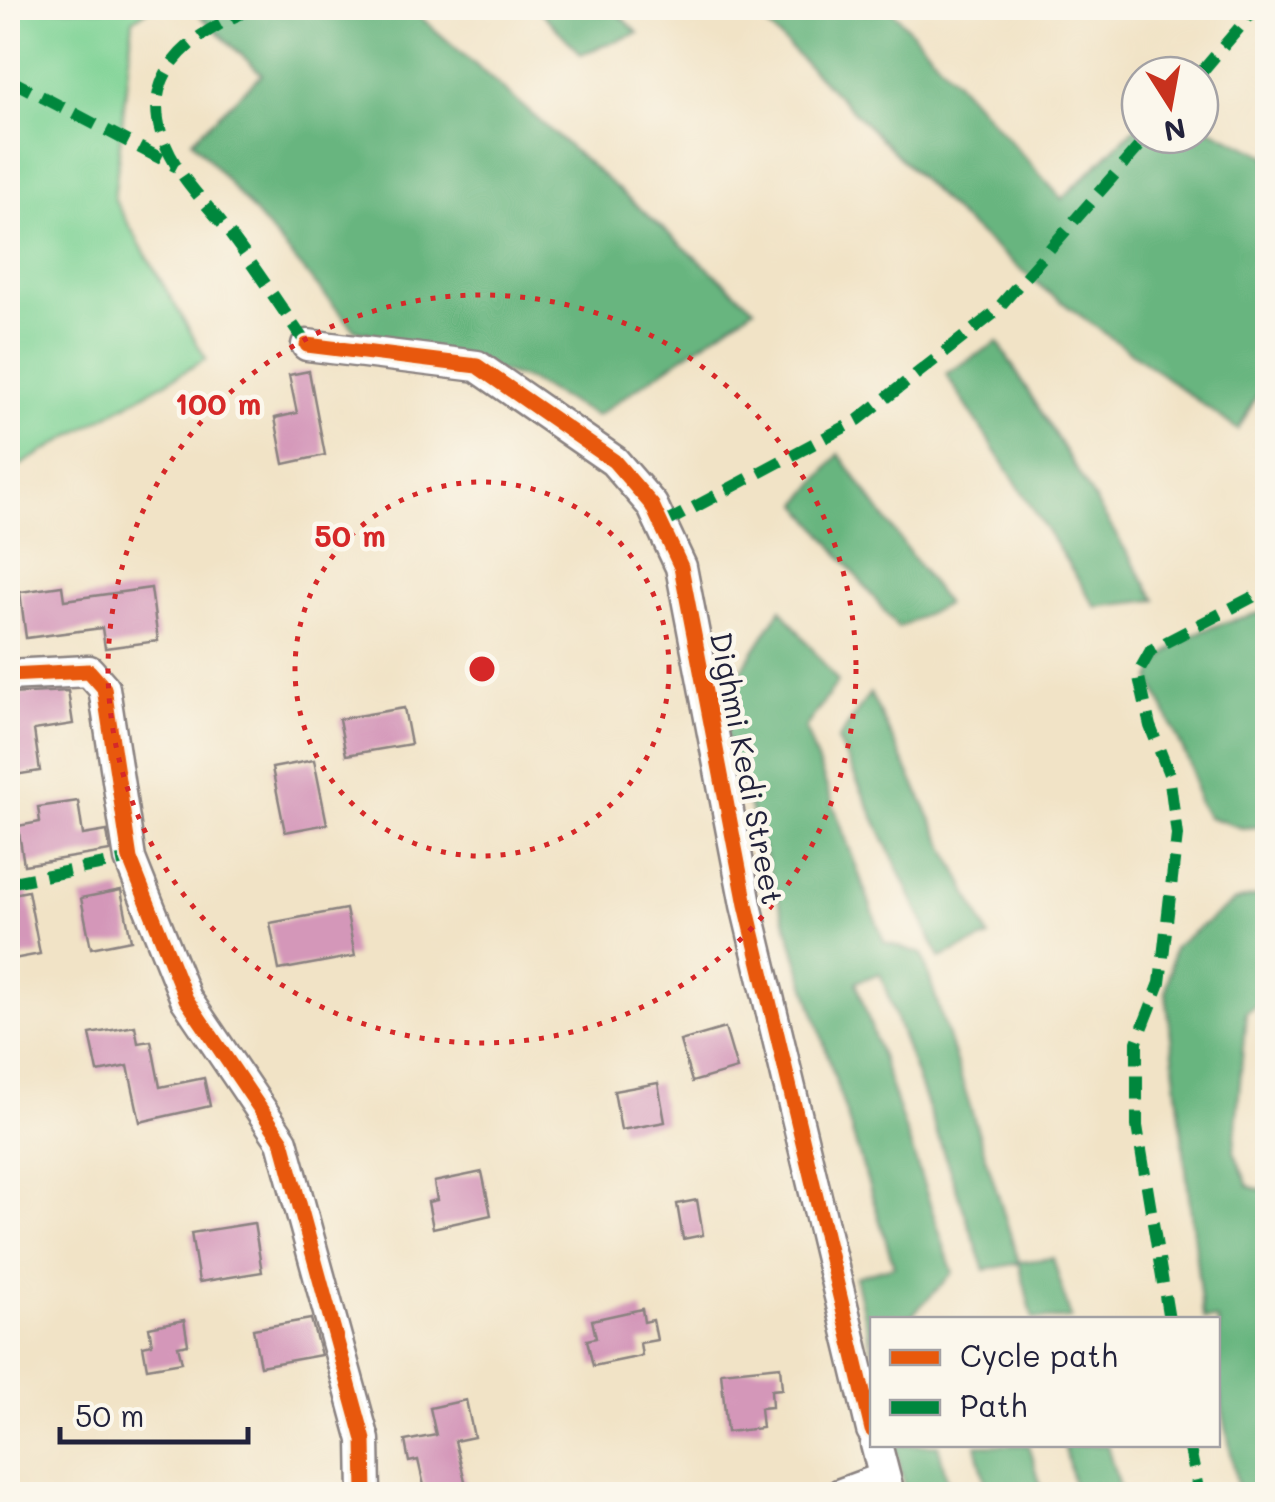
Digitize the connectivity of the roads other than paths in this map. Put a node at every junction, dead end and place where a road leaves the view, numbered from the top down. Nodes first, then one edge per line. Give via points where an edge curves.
1 (307, 344) dead end
2 (8, 675) edge
3 (870, 1422) edge
4 (877, 1447) edge
5 (886, 1486) edge
6 (365, 1494) edge
7 (840, 1494) edge

1 - 3 street, Dighmi Kedi Street via 477,366 614,461 652,505 681,567 746,904
2 - 6 street via 89,671 104,688 130,859 186,999 282,1142 364,1440
4 - 5 street
5 - 7 street

